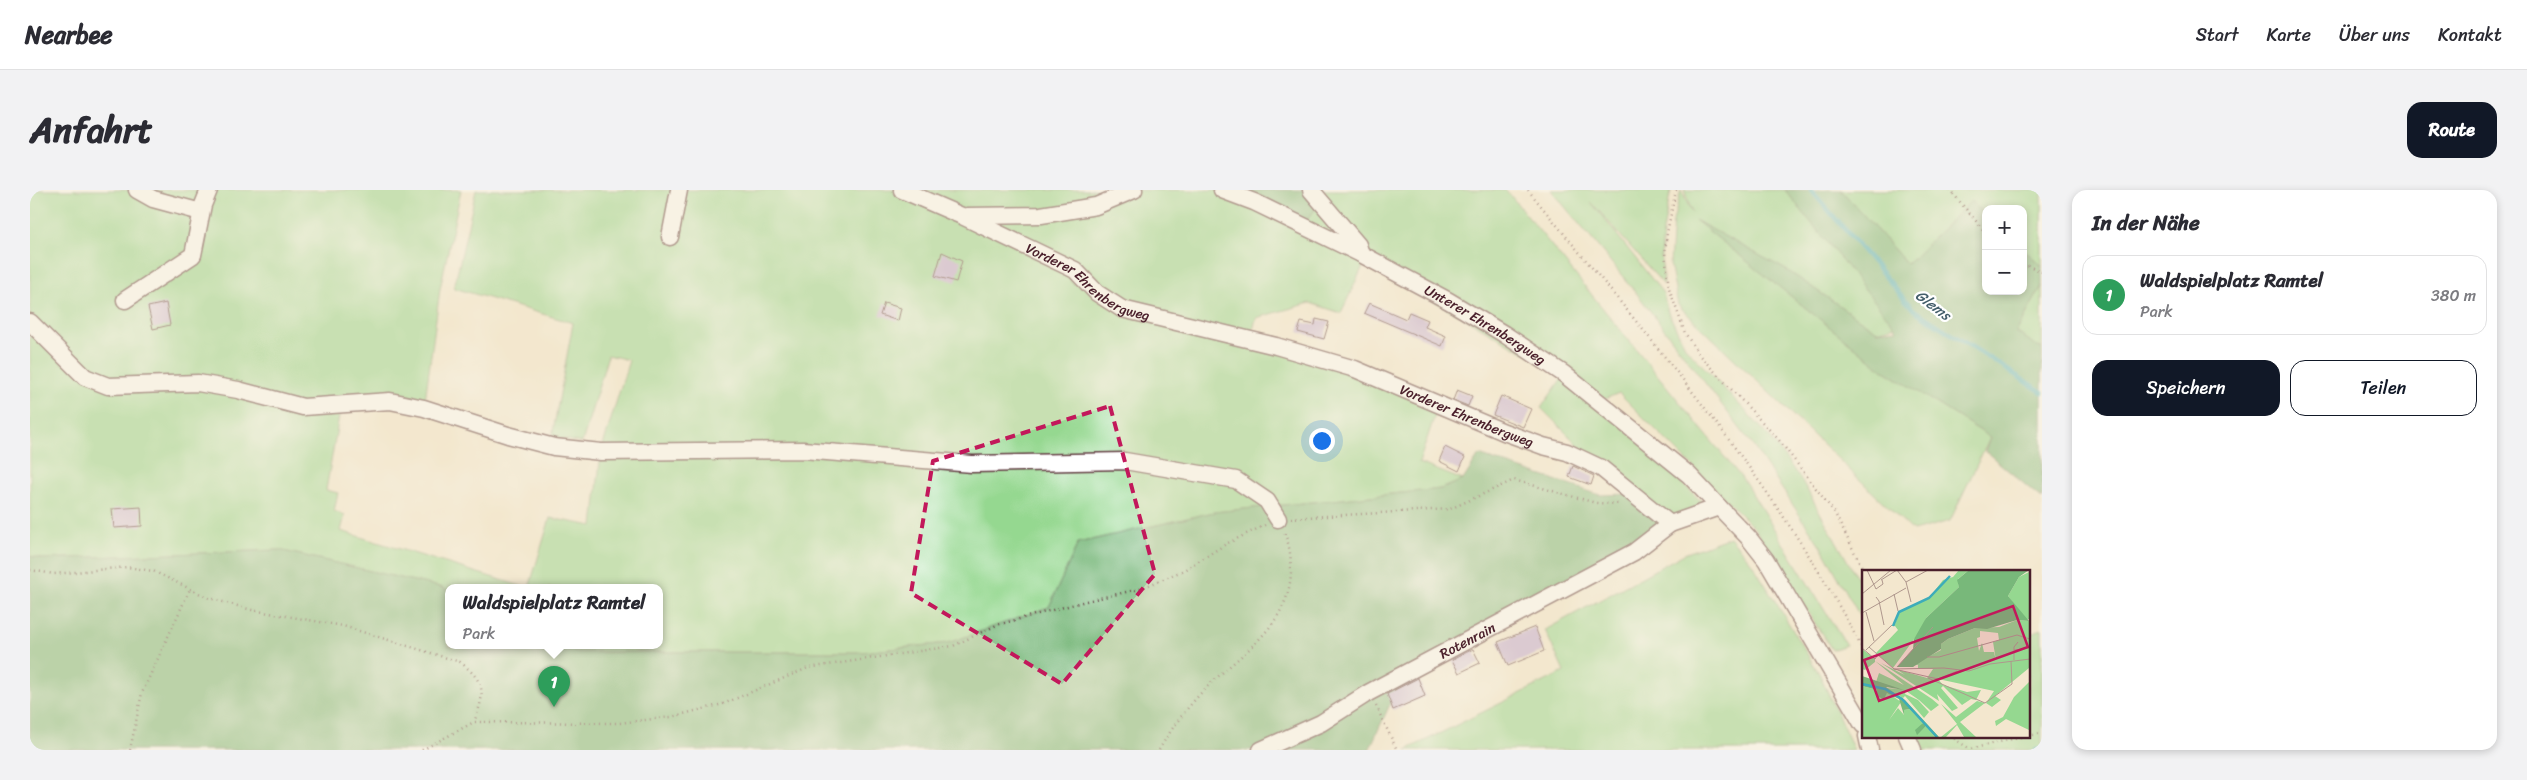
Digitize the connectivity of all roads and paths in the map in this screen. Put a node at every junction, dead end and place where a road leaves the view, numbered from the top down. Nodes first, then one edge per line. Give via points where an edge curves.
1 (137, 190) edge
2 (209, 190) edge
3 (679, 190) edge
4 (902, 190) edge
5 (1134, 190) edge
6 (1222, 190) edge
7 (1311, 190) edge
8 (1528, 190) edge
9 (1676, 190) edge
10 (1950, 190) edge
11 (201, 212) junction
12 (962, 216) junction
13 (1982, 228) edge
14 (670, 237) dead end
15 (1361, 254) junction
16 (2027, 265) edge
17 (2042, 272) edge
18 (125, 300) dead end
19 (30, 322) edge
20 (1719, 506) junction
21 (1627, 508) dead end
22 (1278, 519) junction
23 (1670, 524) junction
24 (30, 570) edge
25 (1863, 570) edge
26 (190, 589) junction
27 (1862, 648) edge
28 (1368, 693) junction
29 (474, 722) junction
30 (1862, 724) edge
31 (1908, 738) edge
32 (1953, 738) edge
33 (2018, 738) edge
34 (130, 750) edge
35 (422, 750) edge
36 (1158, 750) edge
37 (1260, 750) edge
38 (1397, 750) edge
39 (1912, 750) edge

1 - 11 lane via 153,199
2 - 11 lane
3 - 14 lane
4 - 12 lane, Vorderer Ehrenbergweg
5 - 12 lane via 1096,206 1041,216
6 - 15 lane, Unterer Ehrenbergweg
7 - 15 lane via 1358,246
8 - 27 path via 1706,407 1837,599
9 - 25 path via 1665,253 1669,288 1684,333 1700,356 1779,440 1834,512
10 - 13 path
11 - 18 lane via 193,255
12 - 23 lane, Vorderer Ehrenbergweg via 1074,270 1097,293 1122,309 1276,346 1355,369 1504,432 1567,452 1601,468
15 - 20 lane, Unterer Ehrenbergweg via 1449,301 1564,374 1689,475
16 - 17 path
19 - 22 lane via 85,377 108,386 198,383 303,408 373,402 407,403 545,445 601,452 803,450 972,464 1125,461 1236,480 1267,501
20 - 23 lane
20 - 30 lane via 1766,560
21 - 22 path via 1619,504 1596,503 1514,480 1450,509
22 - 29 path via 1226,544 1184,570 1140,589 997,625 953,646 808,668 696,712 642,722
22 - 36 path via 1291,548 1290,588 1274,624 1203,691
23 - 28 lane, Rotenrain via 1634,552
24 - 26 path via 54,574 127,567 153,571
26 - 29 path via 208,598 252,610 343,626 460,662 482,689 483,699
26 - 34 path via 142,693
28 - 37 lane, Rotenrain via 1321,722
28 - 38 path
29 - 35 path
31 - 39 lane
32 - 33 path via 1970,749

